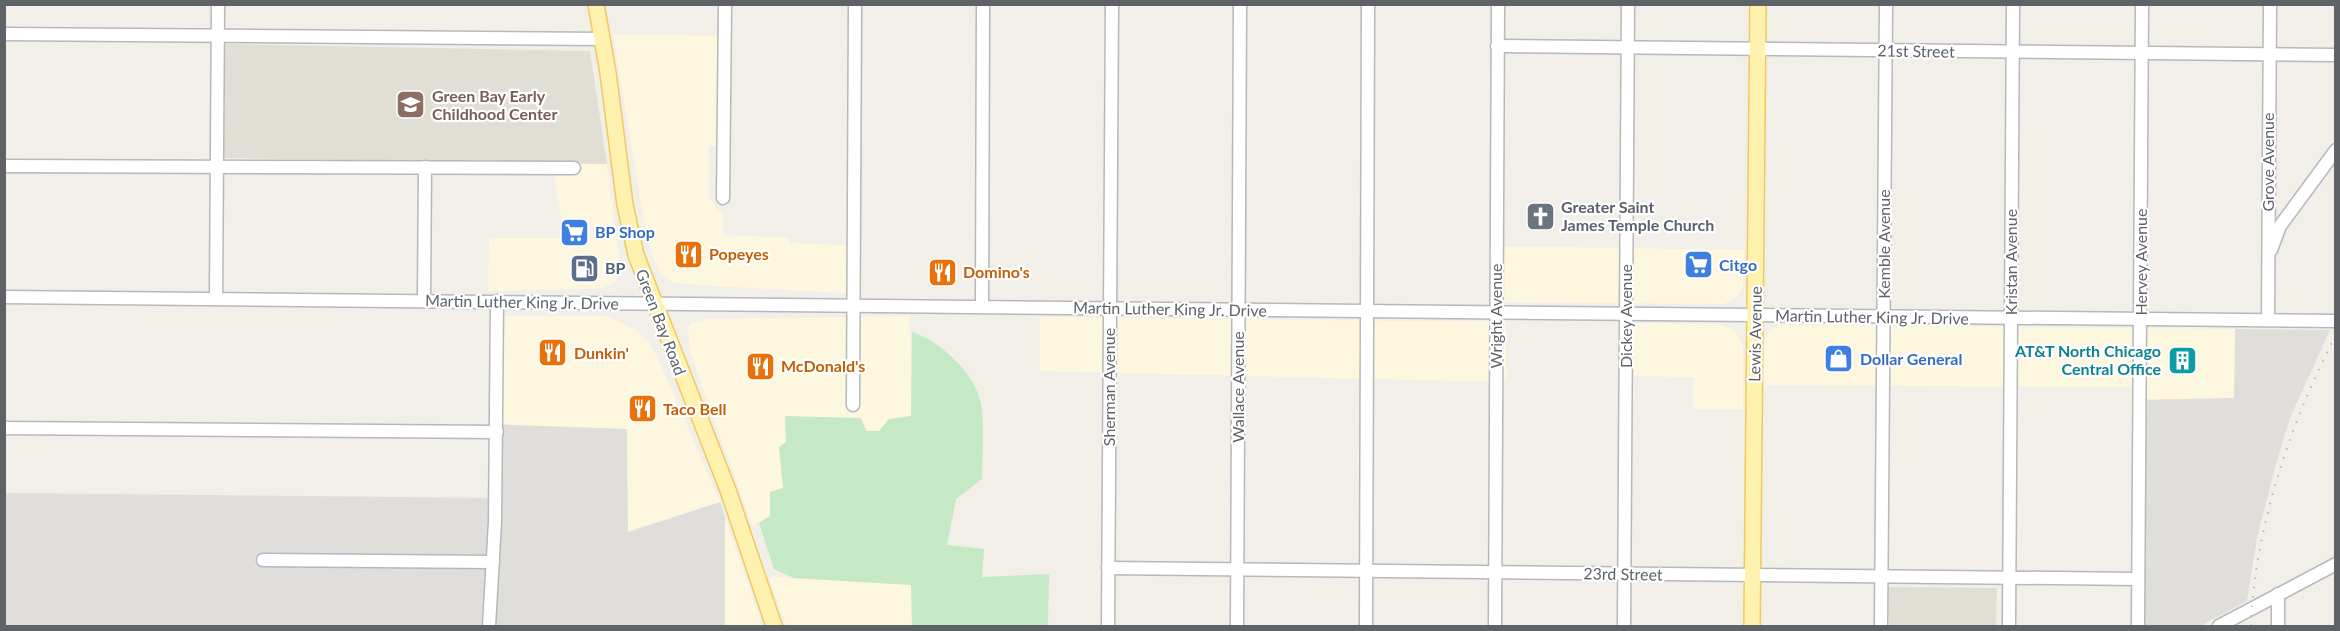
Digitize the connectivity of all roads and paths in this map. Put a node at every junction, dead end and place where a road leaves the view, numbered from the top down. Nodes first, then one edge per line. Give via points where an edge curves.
1 (218, 4) edge
2 (596, 4) edge
3 (725, 4) edge
4 (855, 4) edge
5 (983, 4) edge
6 (1112, 4) edge
7 (1240, 4) edge
8 (1368, 4) edge
9 (1498, 4) edge
10 (1628, 4) edge
11 (1758, 4) edge
12 (1886, 4) edge
13 (2013, 4) edge
14 (2142, 4) edge
15 (2270, 4) edge
16 (4, 34) edge
17 (218, 35) junction
18 (603, 39) junction
19 (1497, 46) junction
20 (1628, 48) junction
21 (1758, 49) junction
22 (1885, 50) junction
23 (2012, 52) junction
24 (2142, 53) junction
25 (2269, 54) junction
26 (2336, 55) edge
27 (2336, 150) edge
28 (217, 165) junction
29 (4, 166) edge
30 (425, 167) junction
31 (574, 168) dead end
32 (723, 198) dead end
33 (2268, 259) junction
34 (4, 297) edge
35 (216, 299) junction
36 (424, 300) junction
37 (497, 301) junction
38 (653, 303) junction
39 (853, 305) junction
40 (982, 307) junction
41 (1110, 308) junction
42 (1238, 310) junction
43 (1367, 311) junction
44 (1496, 313) junction
45 (1626, 314) junction
46 (1756, 316) junction
47 (1883, 317) junction
48 (2011, 318) junction
49 (2140, 319) junction
50 (2268, 320) junction
51 (2336, 321) edge
52 (853, 405) dead end
53 (4, 428) edge
54 (497, 432) junction
55 (263, 560) dead end
56 (493, 562) junction
57 (2336, 564) edge
58 (1108, 568) junction
59 (1237, 570) junction
60 (1366, 571) junction
61 (1495, 572) junction
62 (1624, 574) junction
63 (1752, 574) junction
64 (1881, 576) junction
65 (2009, 578) junction
66 (2138, 579) junction
67 (2278, 594) junction
68 (489, 627) edge
69 (774, 627) edge
70 (1108, 627) edge
71 (1236, 627) edge
72 (1366, 627) edge
73 (1495, 627) edge
74 (1624, 627) edge
75 (1752, 627) edge
76 (1881, 627) edge
77 (2009, 627) edge
78 (2138, 627) edge
79 (2219, 627) edge
80 (2278, 627) edge

1 - 17 street
2 - 18 main road, Green Bay Road
3 - 32 street
4 - 39 street
5 - 40 street
6 - 41 street, Sherman Avenue
7 - 42 street, Wallace Avenue
8 - 43 street
9 - 19 street, Wright Avenue
10 - 20 street, Dickey Avenue
11 - 21 main road, Lewis Avenue
12 - 22 street, Kemble Avenue
13 - 23 street, Kristan Avenue
14 - 24 street, Hervey Avenue
15 - 25 street, Grove Avenue
16 - 17 street
17 - 18 street
17 - 28 street
18 - 38 main road, Green Bay Road via 625,205 636,255
19 - 20 street, 21st Street
19 - 44 street, Wright Avenue
20 - 21 street, 21st Street
20 - 45 street, Dickey Avenue
21 - 22 street, 21st Street
21 - 46 main road, Lewis Avenue
22 - 23 street, 21st Street
22 - 47 street, Kemble Avenue
23 - 24 street, 21st Street
23 - 48 street, Kristan Avenue
24 - 25 street, 21st Street
24 - 49 street, Hervey Avenue
25 - 26 street, 21st Street
25 - 33 street, Grove Avenue
27 - 33 street via 2280,226
28 - 29 street
28 - 30 street
28 - 35 street
30 - 31 street
30 - 36 street
33 - 50 street, Grove Avenue
34 - 35 street, Martin Luther King Jr. Drive
35 - 36 street, Martin Luther King Jr. Drive
36 - 37 street, Martin Luther King Jr. Drive
37 - 38 street, Martin Luther King Jr. Drive
37 - 54 street
38 - 39 street, Martin Luther King Jr. Drive
38 - 69 main road, Green Bay Road via 728,490
39 - 40 street, Martin Luther King Jr. Drive
39 - 52 street
40 - 41 street, Martin Luther King Jr. Drive
41 - 42 street, Martin Luther King Jr. Drive
41 - 58 street, Sherman Avenue
42 - 43 street, Martin Luther King Jr. Drive
42 - 59 street, Wallace Avenue
43 - 44 street, Martin Luther King Jr. Drive
43 - 60 street
44 - 45 street, Martin Luther King Jr. Drive
44 - 61 street, Wright Avenue
45 - 46 street, Martin Luther King Jr. Drive
45 - 62 street, Dickey Avenue
46 - 47 street, Martin Luther King Jr. Drive
46 - 63 main road, Lewis Avenue
47 - 48 street, Martin Luther King Jr. Drive
47 - 64 street, Kemble Avenue
48 - 49 street, Martin Luther King Jr. Drive
48 - 65 street, Kristan Avenue
49 - 50 street, Martin Luther King Jr. Drive
49 - 66 street, Hervey Avenue
50 - 51 street, Martin Luther King Jr. Drive
53 - 54 street
54 - 56 street
55 - 56 street
56 - 68 street
57 - 67 street
58 - 59 street, 23rd Street
58 - 70 street, Sherman Avenue
59 - 60 street, 23rd Street
59 - 71 street, Wallace Avenue
60 - 61 street, 23rd Street
60 - 72 street
61 - 62 street, 23rd Street
61 - 73 street, Wright Avenue
62 - 63 street, 23rd Street
62 - 74 street, Dickey Avenue
63 - 64 street, 23rd Street
63 - 75 main road, Lewis Avenue
64 - 65 street, 23rd Street
64 - 76 street, Kemble Avenue
65 - 66 street, 23rd Street
65 - 77 street, Kristan Avenue
66 - 78 street, Hervey Avenue
67 - 79 street
67 - 80 street

